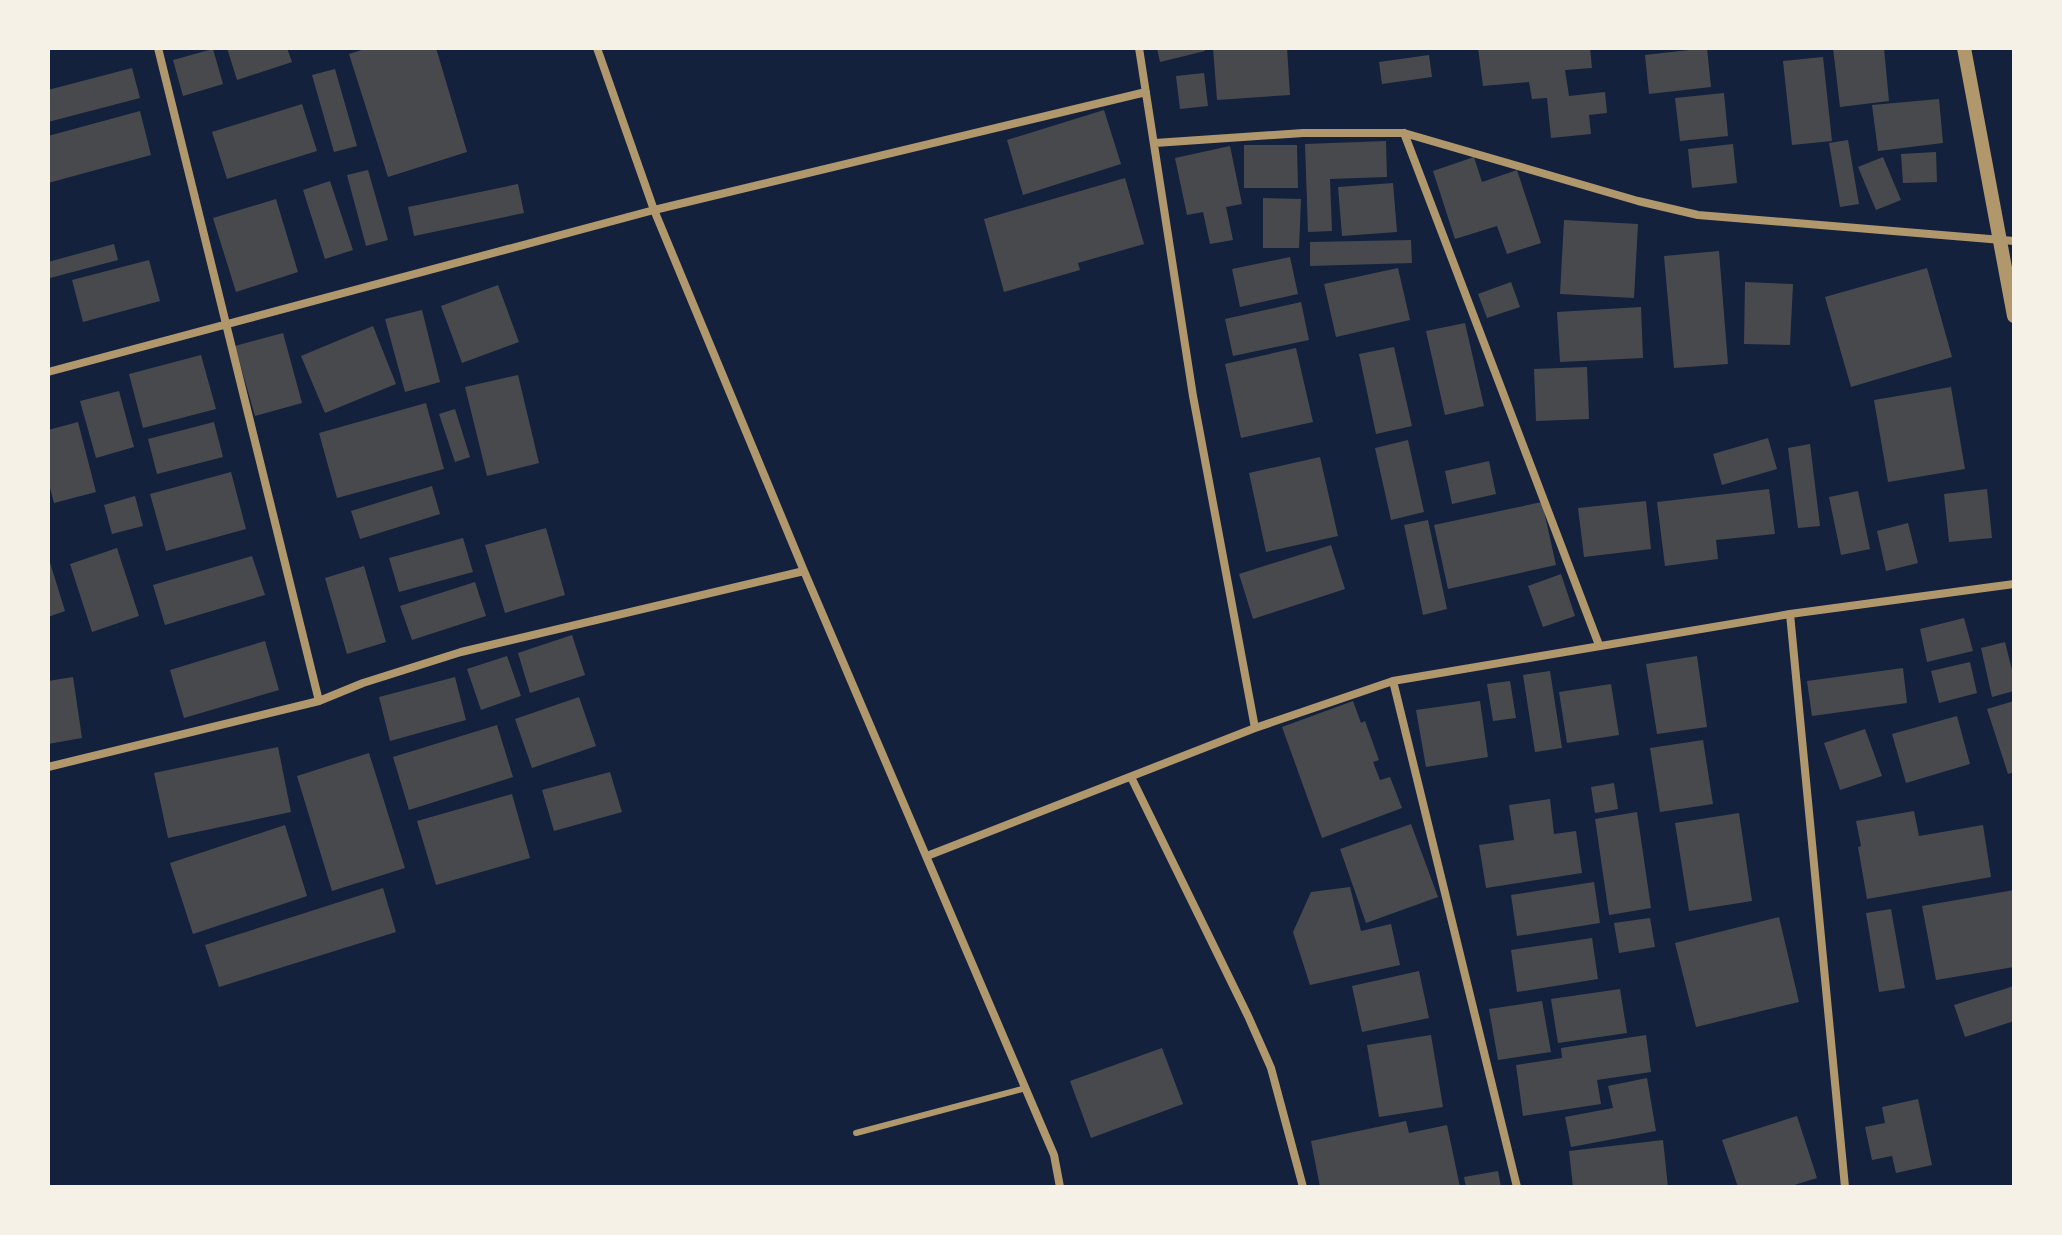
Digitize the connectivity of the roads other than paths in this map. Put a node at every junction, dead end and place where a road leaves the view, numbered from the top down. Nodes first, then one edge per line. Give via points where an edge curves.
1 (158, 48) edge
2 (597, 48) edge
3 (1139, 48) edge
4 (1964, 48) edge
5 (1146, 92) junction
6 (1404, 133) junction
7 (1155, 143) junction
8 (654, 210) junction
9 (2007, 240) edge
10 (2014, 316) edge
11 (225, 324) junction
12 (48, 372) edge
13 (804, 571) junction
14 (2014, 584) edge
15 (1790, 614) junction
16 (1599, 645) junction
17 (1393, 681) junction
18 (319, 701) junction
19 (1255, 728) junction
20 (48, 767) edge
21 (1131, 777) junction
22 (927, 856) junction
23 (1026, 1088) junction
24 (856, 1133) dead end
25 (1060, 1187) edge
26 (1303, 1187) edge
27 (1517, 1187) edge
28 (1845, 1187) edge

1 - 11 street
2 - 8 street
3 - 5 street
4 - 9 street
5 - 7 street
5 - 8 street
6 - 7 street via 1303,133
6 - 9 street via 1698,215
6 - 16 street
7 - 19 street via 1193,396
8 - 11 street
8 - 13 street
9 - 10 street
11 - 12 street
11 - 18 street
13 - 18 street via 461,652
13 - 22 street
14 - 15 street
15 - 16 street
15 - 28 street
16 - 17 street
17 - 19 street
17 - 27 street
18 - 20 street
19 - 21 street
21 - 22 street
21 - 26 street via 1271,1068
22 - 23 street
23 - 24 lane
23 - 25 street via 1054,1155

